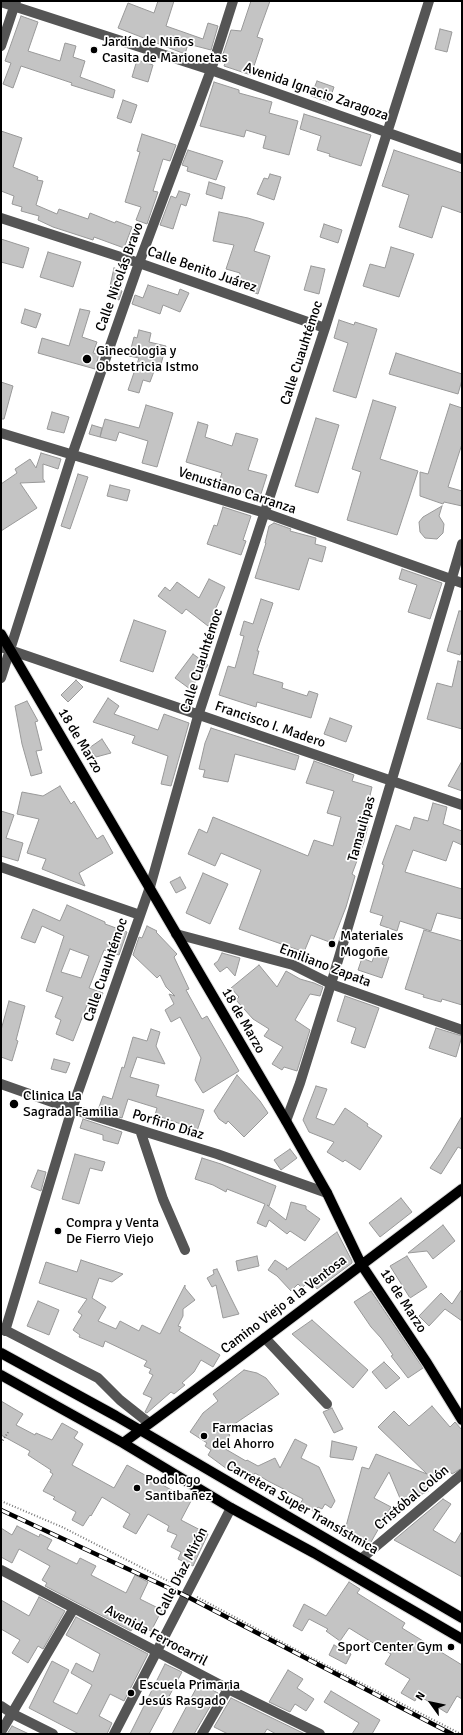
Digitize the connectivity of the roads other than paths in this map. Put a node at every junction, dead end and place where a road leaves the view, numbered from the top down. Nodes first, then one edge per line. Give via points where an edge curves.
1 (233, 1) edge
2 (429, 1) edge
3 (1, 2) edge
4 (15, 3) edge
5 (1, 46) edge
6 (211, 70) junction
7 (387, 132) junction
8 (462, 159) edge
9 (1, 218) edge
10 (139, 263) junction
11 (325, 328) junction
12 (1, 433) edge
13 (72, 455) junction
14 (265, 513) junction
15 (462, 544) edge
16 (451, 579) junction
17 (462, 583) edge
18 (1, 634) edge
19 (6, 649) edge
20 (1, 678) edge
21 (198, 716) junction
22 (391, 780) junction
23 (462, 805) edge
24 (1, 867) edge
25 (150, 887) junction
26 (140, 915) junction
27 (176, 934) junction
28 (331, 984) junction
29 (462, 1030) edge
30 (1, 1084) edge
31 (72, 1109) junction
32 (286, 1121) junction
33 (140, 1130) junction
34 (462, 1189) edge
35 (327, 1193) junction
36 (185, 1250) dead end
37 (361, 1264) junction
38 (3, 1330) edge
39 (265, 1338) junction
40 (1, 1353) edge
41 (1, 1375) edge
42 (327, 1404) dead end
43 (462, 1420) edge
44 (149, 1423) junction
45 (140, 1430) junction
46 (123, 1443) junction
47 (462, 1474) edge
48 (231, 1508) junction
49 (361, 1559) junction
50 (1, 1570) edge
51 (415, 1590) junction
52 (405, 1606) junction
53 (74, 1608) junction
54 (462, 1618) edge
55 (462, 1639) edge
56 (156, 1652) junction
57 (228, 1689) junction
58 (1, 1706) edge
59 (12, 1714) junction
60 (1, 1732) edge
61 (205, 1733) edge
62 (53, 1734) edge
63 (114, 1734) edge
64 (320, 1734) edge

1 - 6 street, Calle Nicolás Bravo
2 - 7 street, Calle Cuauhtémoc
3 - 4 street, Avenida Ignacio Zaragoza
4 - 5 street
4 - 6 street, Avenida Ignacio Zaragoza
6 - 7 street, Avenida Ignacio Zaragoza
6 - 10 street, Calle Nicolás Bravo
7 - 8 street, Avenida Ignacio Zaragoza
7 - 11 street, Calle Cuauhtémoc
9 - 10 street, Calle Benito Juárez
10 - 11 street, Calle Benito Juárez
10 - 13 street, Calle Nicolás Bravo
11 - 14 street, Calle Cuauhtémoc
12 - 13 street, Venustiano Carranza
13 - 14 street, Venustiano Carranza
13 - 19 street, Calle Nicolás Bravo
14 - 16 street, Venustiano Carranza
14 - 21 street, Calle Cuauhtémoc
15 - 16 street, Tamaulipas
16 - 17 street, Venustiano Carranza
16 - 22 street, Tamaulipas
18 - 19 main road, 18 de Marzo
19 - 20 street, Calle Nicolás Bravo
19 - 21 street, Francisco I. Madero
19 - 25 main road, 18 de Marzo
21 - 22 street, Francisco I. Madero
21 - 25 street, Calle Cuauhtémoc
22 - 23 street, Francisco I. Madero
22 - 28 street, Tamaulipas
24 - 26 street
25 - 26 street, Calle Cuauhtémoc
25 - 27 main road, 18 de Marzo
26 - 31 street, Calle Cuauhtémoc
27 - 28 street, Emiliano Zapata via 293,965
27 - 32 main road, 18 de Marzo
28 - 29 street, Emiliano Zapata
28 - 32 street, Tamaulipas
30 - 31 street, Porfirio Díaz
31 - 33 street, Porfirio Díaz
31 - 38 street, Calle Cuauhtémoc
32 - 35 main road, 18 de Marzo
33 - 35 street, Porfirio Díaz
33 - 36 street via 163,1199
34 - 37 main road, Camino Viejo a la Ventosa
35 - 37 main road, 18 de Marzo
37 - 39 main road, Camino Viejo a la Ventosa
37 - 43 main road, 18 de Marzo
38 - 44 street via 98,1378
39 - 42 street
39 - 44 main road, Camino Viejo a la Ventosa
40 - 45 main road, Carretera Super Transístmica
41 - 46 main road
44 - 45 main road, Camino Viejo a la Ventosa
45 - 46 main road, Camino Viejo a la Ventosa
45 - 49 main road, Carretera Super Transístmica
46 - 48 main road
47 - 49 street, Cristóbal Colón
48 - 52 main road
48 - 56 street, Calle Díaz Mirón
49 - 51 main road, Carretera Super Transístmica
50 - 53 street, Avenida Ferrocarril
51 - 52 main road
51 - 54 main road, Carretera Super Transístmica
52 - 55 main road
53 - 56 street, Avenida Ferrocarril
53 - 59 street
56 - 57 street, Avenida Ferrocarril
56 - 63 street, Calle Díaz Mirón
57 - 61 street
57 - 64 street, Avenida Ferrocarril
58 - 59 street
59 - 60 street
59 - 62 street

